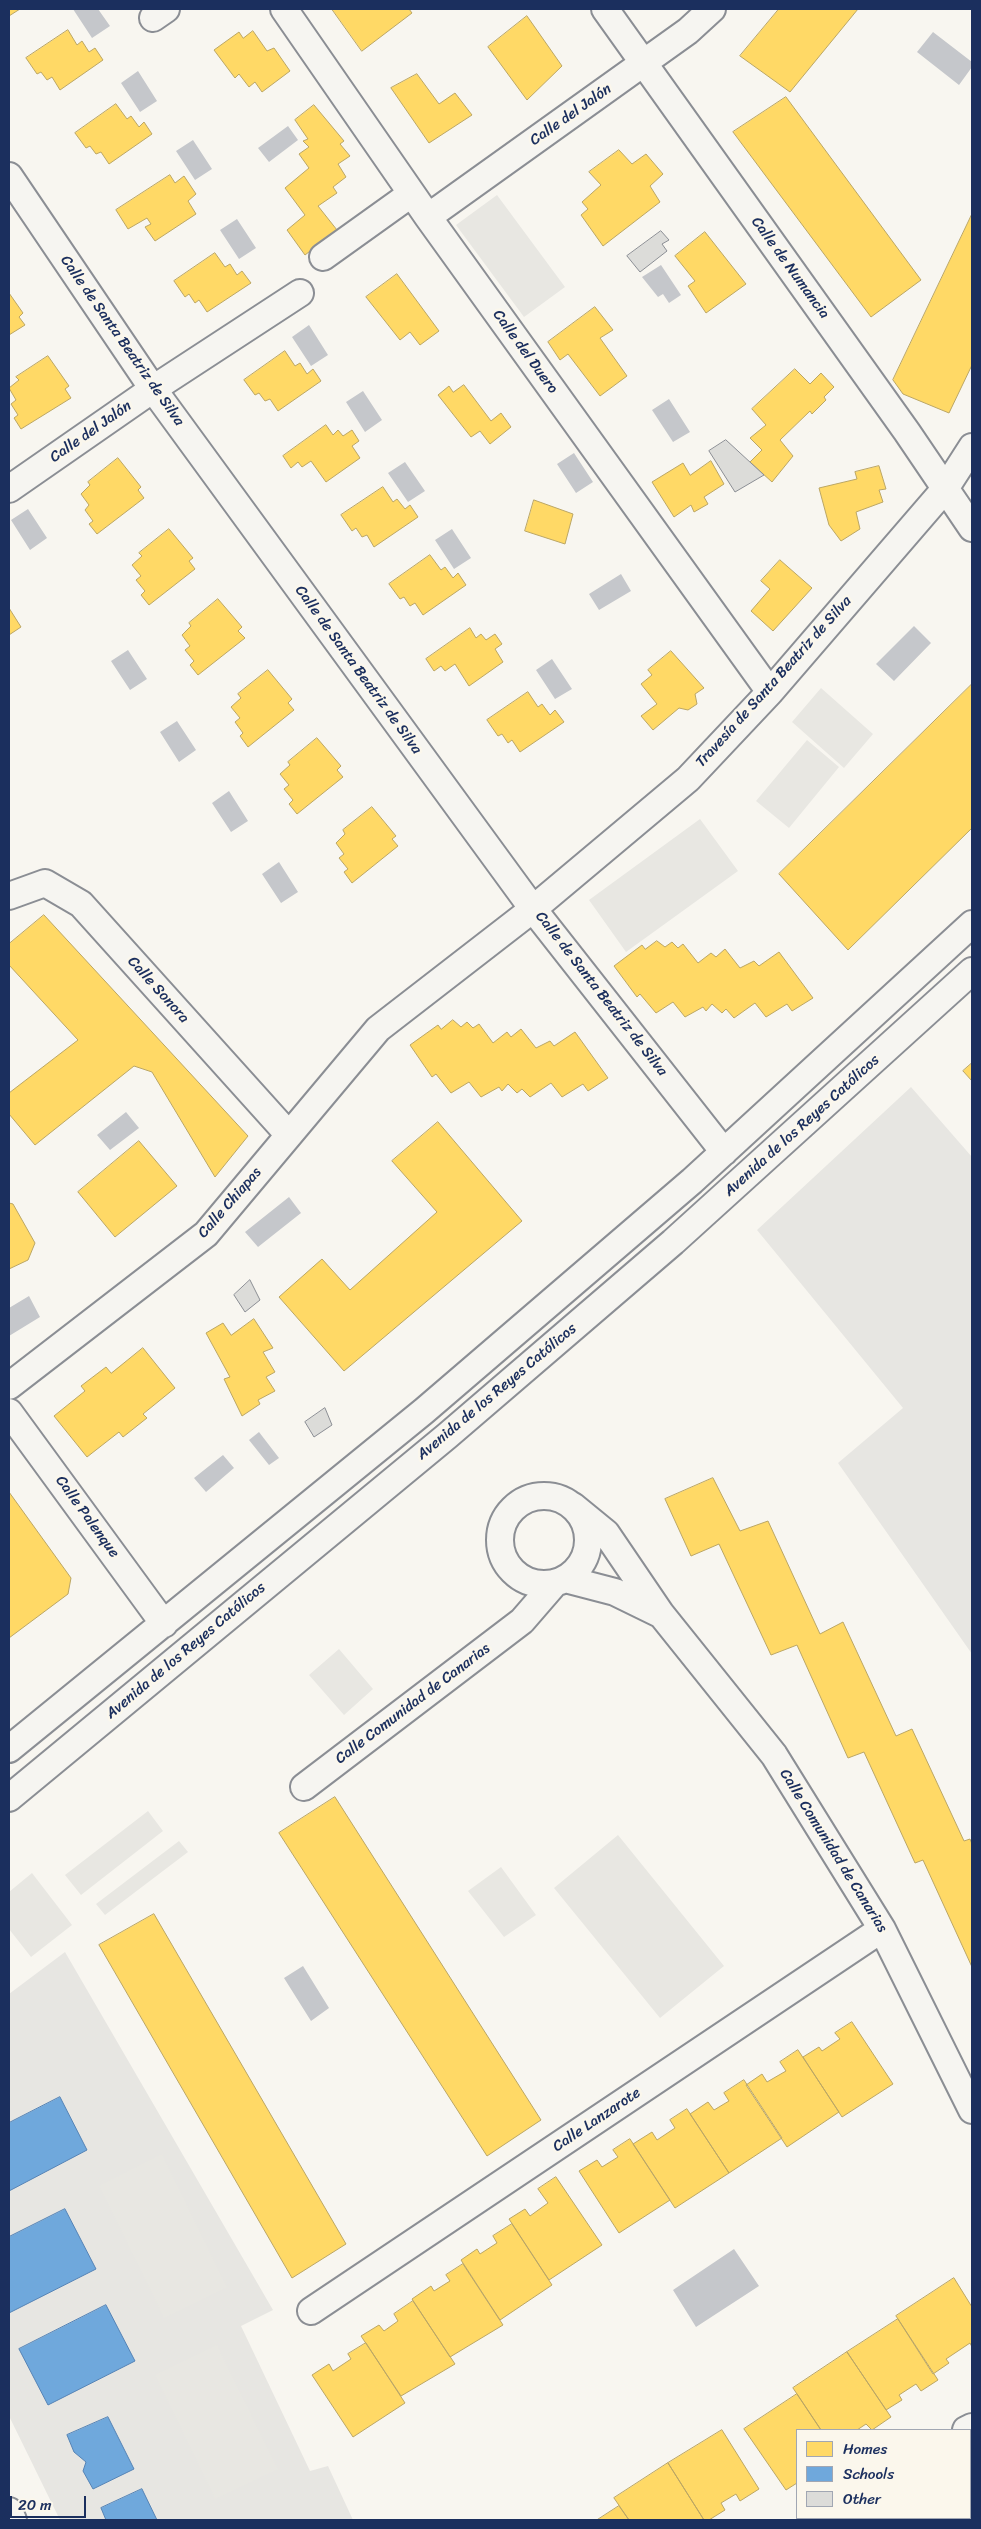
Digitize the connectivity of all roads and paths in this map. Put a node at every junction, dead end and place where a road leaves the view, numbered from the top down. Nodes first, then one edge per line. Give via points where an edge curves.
1 (284, 9) edge
2 (605, 9) edge
3 (712, 9) edge
4 (644, 63) junction
5 (9, 176) edge
6 (411, 194) junction
7 (428, 217) junction
8 (324, 258) dead end
9 (300, 292) dead end
10 (153, 389) junction
11 (972, 447) edge
12 (9, 489) edge
13 (945, 489) junction
14 (972, 528) edge
15 (770, 692) junction
16 (9, 896) edge
17 (533, 909) junction
18 (972, 924) edge
19 (972, 971) edge
20 (378, 1029) joint
21 (289, 1134) junction
22 (724, 1152) junction
23 (9, 1386) edge
24 (9, 1412) edge
25 (573, 1506) junction
26 (520, 1577) junction
27 (560, 1582) junction
28 (661, 1614) junction
29 (522, 1620) junction
30 (164, 1624) junction
31 (9, 1749) edge
32 (304, 1787) dead end
33 (9, 1798) edge
34 (882, 1929) junction
35 (972, 2110) edge
36 (311, 2311) dead end
37 (9, 2511) edge
38 (13, 2520) edge

1 - 6 street, Calle del Duero
2 - 4 street, Calle de Numancia
3 - 4 street, Calle del Jalón
4 - 7 street, Calle del Jalón
4 - 13 street, Calle de Numancia
5 - 10 street, Calle de Santa Beatriz de Silva
6 - 7 street, Calle del Duero
6 - 8 street
7 - 15 street, Calle del Duero
9 - 10 street, Calle del Jalón
10 - 12 street, Calle del Jalón
10 - 17 street, Calle de Santa Beatriz de Silva
11 - 13 street, Travesía de Santa Beatriz de Silva
13 - 14 street, Calle de Numancia
13 - 15 street, Travesía de Santa Beatriz de Silva
15 - 17 street, Travesía de Santa Beatriz de Silva via 688,779
16 - 21 street, Calle Sonora via 45,883 81,904
17 - 20 street, Travesía de Santa Beatriz de Silva
17 - 22 street, Calle de Santa Beatriz de Silva
18 - 22 street
19 - 33 street, Avenida de los Reyes Católicos via 673,1242 447,1436
20 - 21 street, Calle Chiapas
21 - 23 street, Calle Chiapas via 206,1234
22 - 30 street via 424,1412
24 - 30 street, Calle Palenque
25 - 26 street via 562,1499 536,1496 524,1500 505,1518 500,1544 503,1557
25 - 27 street via 582,1515 589,1540 582,1564
25 - 28 street, Calle Comunidad de Canarias via 606,1533
26 - 27 street via 532,1583
26 - 29 street
27 - 28 street, Calle Comunidad de Canarias via 615,1592
27 - 29 street, Calle Comunidad de Canarias
28 - 34 street, Calle Comunidad de Canarias via 774,1755
29 - 32 street, Calle Comunidad de Canarias
30 - 31 street
34 - 35 street, Calle Comunidad de Canarias
34 - 36 street, Calle Lanzarote
37 - 38 street

